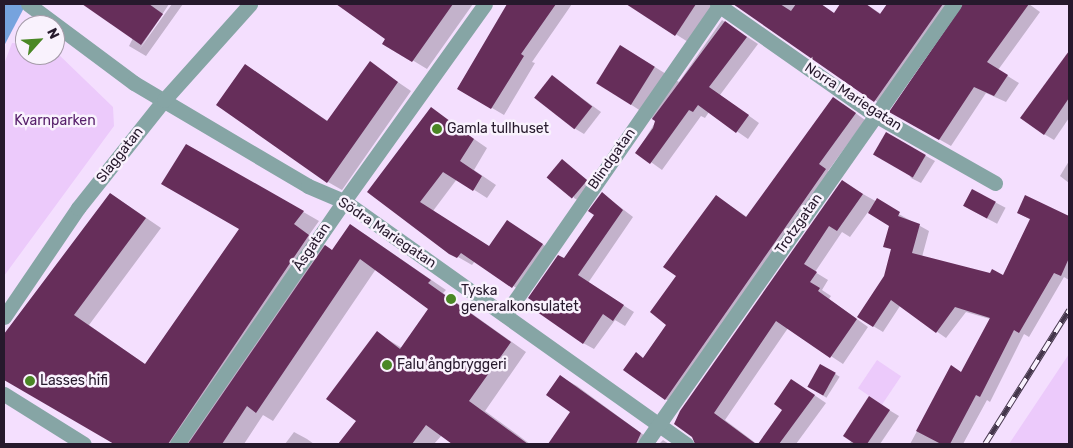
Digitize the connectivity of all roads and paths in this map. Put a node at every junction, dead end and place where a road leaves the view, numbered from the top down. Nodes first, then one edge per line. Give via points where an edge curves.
1 (28, 4) edge
2 (250, 4) edge
3 (485, 4) edge
4 (719, 4) edge
5 (954, 4) edge
6 (164, 100) junction
7 (875, 115) junction
8 (995, 183) dead end
9 (344, 201) junction
10 (505, 315) junction
11 (4, 317) edge
12 (4, 394) edge
13 (658, 425) junction
14 (84, 444) edge
15 (177, 444) edge
16 (645, 444) edge
17 (686, 444) edge

1 - 6 street, Södra Mariegatan via 134,83
2 - 6 street, Slaggatan
3 - 9 street, Åsgatan
4 - 7 street, Norra Mariegatan
4 - 10 street, Blindgatan
5 - 7 street, Trotzgatan
6 - 9 street, Södra Mariegatan via 316,189
6 - 11 street, Slaggatan via 78,208
7 - 8 street, Norra Mariegatan
7 - 13 street, Trotzgatan
9 - 10 street, Södra Mariegatan
9 - 15 street, Åsgatan
10 - 13 street, Södra Mariegatan
12 - 14 street
13 - 16 street, Trotzgatan
13 - 17 street, Södra Mariegatan

